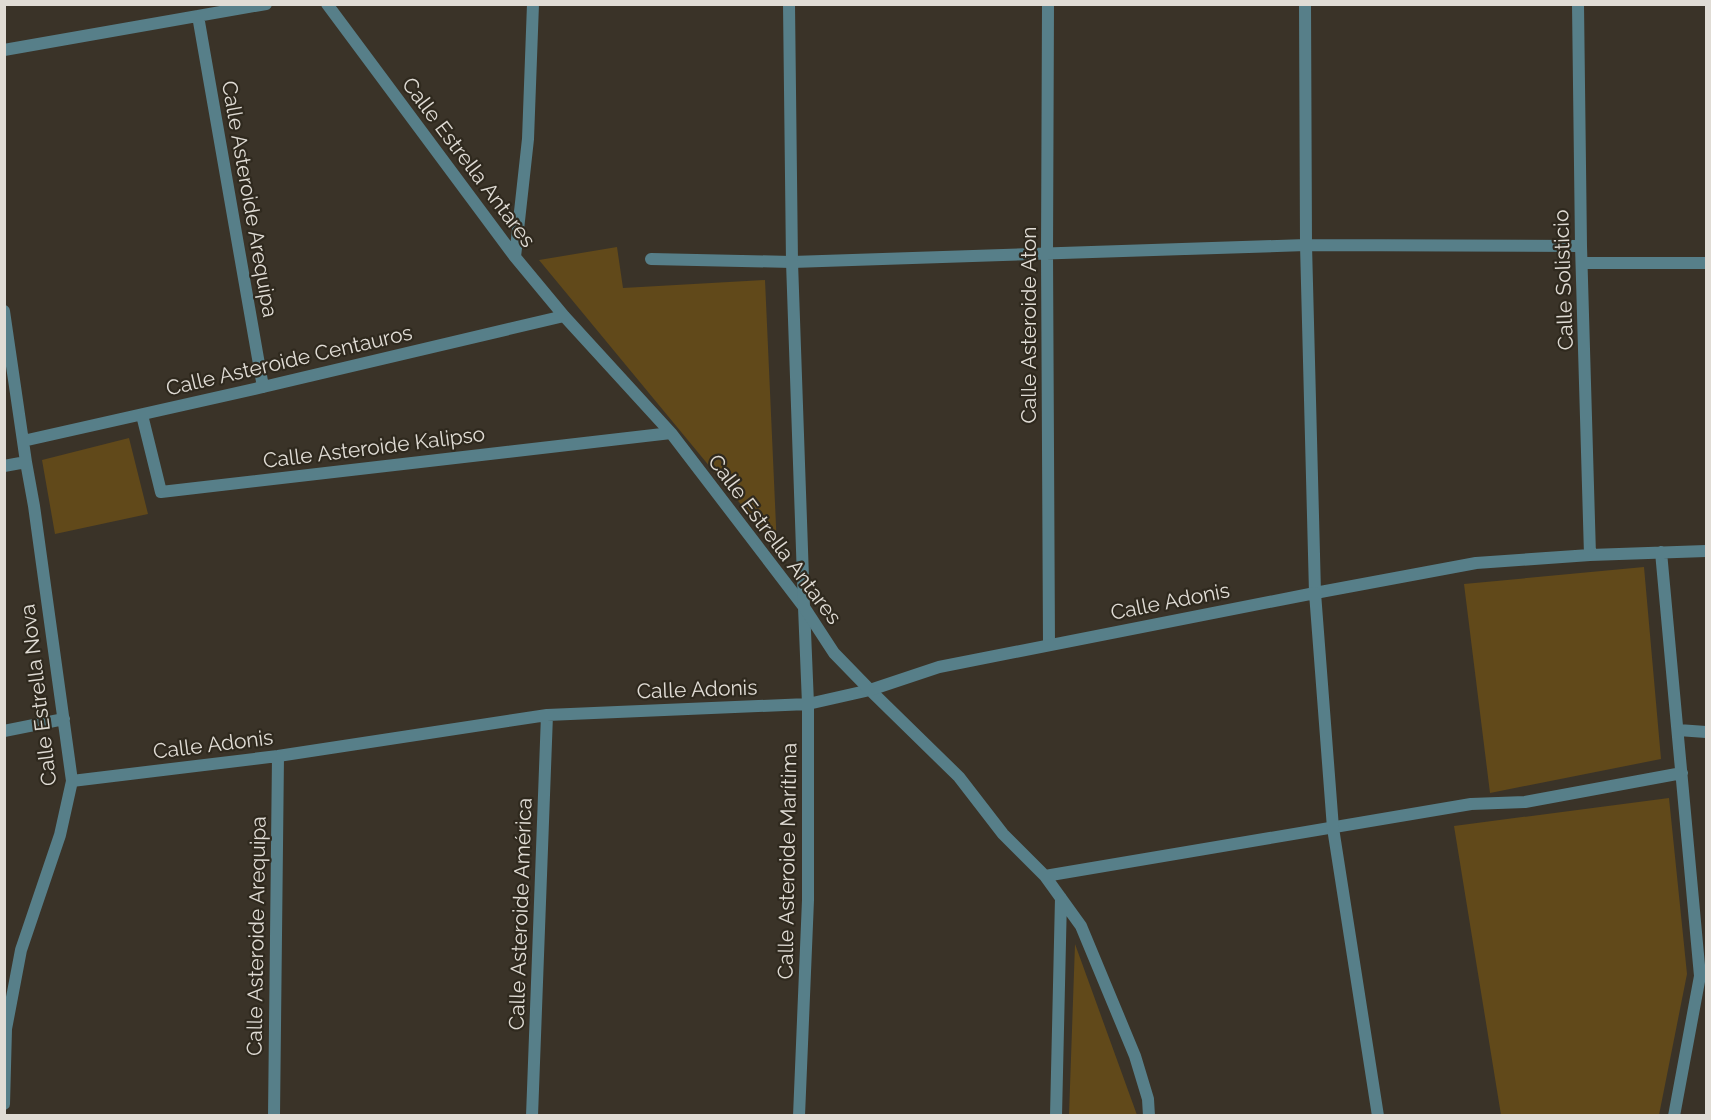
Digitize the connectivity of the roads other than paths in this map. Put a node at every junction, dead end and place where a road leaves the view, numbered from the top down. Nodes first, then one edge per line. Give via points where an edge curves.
1 (266, 4) edge
2 (327, 4) edge
3 (533, 4) edge
4 (789, 4) edge
5 (1047, 4) edge
6 (1305, 4) edge
7 (1578, 4) edge
8 (198, 16) junction
9 (4, 50) edge
10 (1306, 245) junction
11 (1581, 246) junction
12 (1047, 254) junction
13 (515, 257) junction
14 (651, 259) dead end
15 (792, 262) junction
16 (1582, 263) junction
17 (1707, 263) edge
18 (4, 311) edge
19 (564, 316) junction
20 (263, 387) junction
21 (142, 415) junction
22 (671, 433) junction
23 (23, 441) junction
24 (26, 462) junction
25 (4, 466) edge
26 (1707, 551) edge
27 (1660, 552) junction
28 (1590, 555) junction
29 (1315, 593) junction
30 (804, 606) junction
31 (1049, 645) junction
32 (870, 690) junction
33 (808, 704) junction
34 (547, 715) junction
35 (64, 719) junction
36 (1678, 730) junction
37 (4, 731) edge
38 (1707, 732) edge
39 (278, 756) junction
40 (1682, 773) junction
41 (72, 781) junction
42 (1333, 828) junction
43 (1045, 876) junction
44 (1061, 898) junction
45 (1702, 932) edge
46 (4, 1104) edge
47 (273, 1116) edge
48 (532, 1116) edge
49 (800, 1116) edge
50 (1056, 1116) edge
51 (1149, 1116) edge
52 (1378, 1116) edge
53 (1674, 1116) edge

1 - 8 street
2 - 13 street, Calle Estrella Antares
3 - 13 street via 528,139
4 - 15 street, Calle Asteroide Marítima
5 - 12 street, Calle Asteroide Aton
6 - 10 street
7 - 11 street, Calle Solisticio
8 - 9 street
8 - 20 street, Calle Asteroide Arequipa
10 - 11 street
10 - 12 street
10 - 29 street
11 - 16 street, Calle Solisticio
12 - 15 street
12 - 31 street, Calle Asteroide Aton
13 - 19 street, Calle Estrella Antares
14 - 15 street
15 - 30 street, Calle Asteroide Marítima
16 - 17 street
16 - 28 street, Calle Solisticio
18 - 23 street, Calle Estrella Nova
19 - 20 street, Calle Asteroide Centauros
19 - 22 street, Calle Estrella Antares
20 - 21 street, Calle Asteroide Centauros
21 - 22 street, Calle Asteroide Kalipso via 161,492
21 - 23 street, Calle Asteroide Centauros
22 - 30 street, Calle Estrella Antares
23 - 24 street, Calle Estrella Nova
24 - 25 street
24 - 35 street, Calle Estrella Nova
26 - 27 street, Calle Adonis
27 - 28 street, Calle Adonis
27 - 36 street
28 - 29 street, Calle Adonis via 1476,563
29 - 31 street, Calle Adonis
29 - 42 street
30 - 32 street, Calle Estrella Antares via 834,653
30 - 33 street, Calle Asteroide Marítima
31 - 32 street, Calle Adonis via 939,667
32 - 33 street, Calle Adonis
32 - 43 street, Calle Estrella Antares via 959,777 1003,834
33 - 34 street, Calle Adonis
33 - 49 street, Calle Asteroide Marítima via 808,900
34 - 39 street, Calle Adonis
34 - 48 street, Calle Asteroide América
35 - 37 street
35 - 41 street, Calle Estrella Nova
36 - 38 street
36 - 40 street
39 - 41 street, Calle Adonis
39 - 47 street, Calle Asteroide Arequipa
40 - 42 street via 1525,802 1472,804
40 - 45 street
41 - 46 street, Calle Estrella Nova via 60,835 21,950 6,1029
42 - 43 street
42 - 52 street
43 - 44 street, Calle Estrella Antares
44 - 50 street
44 - 51 street, Calle Estrella Antares via 1081,926 1110,992 1135,1056
45 - 53 street via 1700,976

